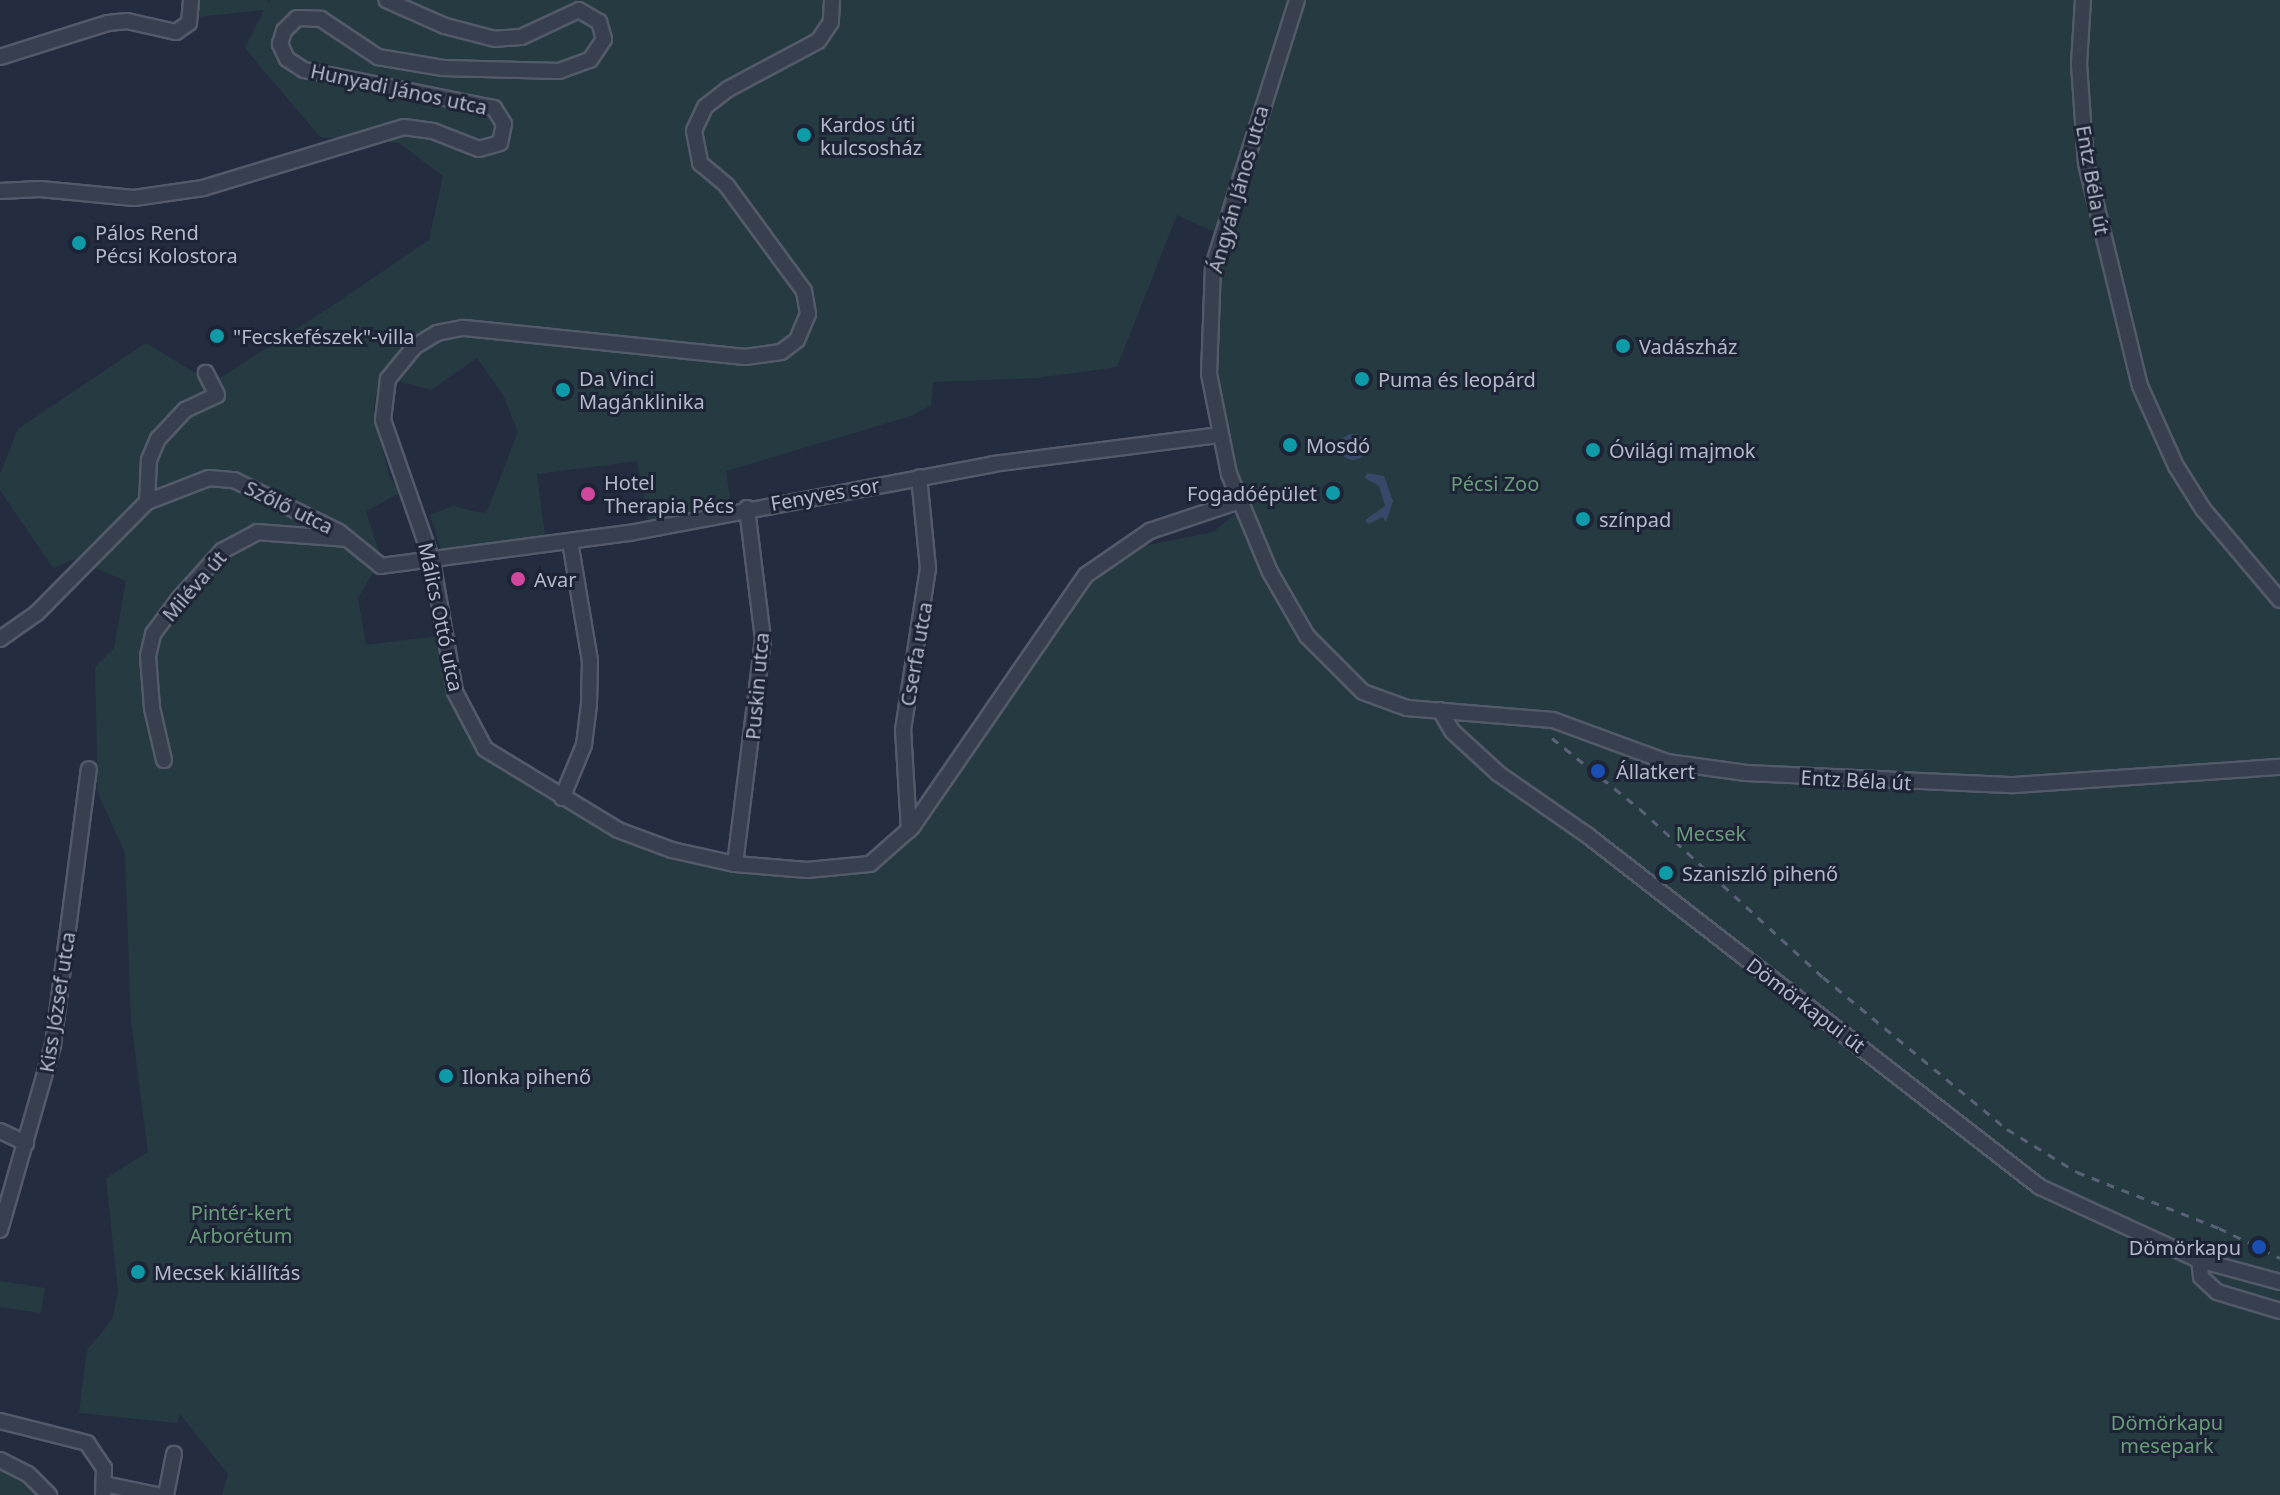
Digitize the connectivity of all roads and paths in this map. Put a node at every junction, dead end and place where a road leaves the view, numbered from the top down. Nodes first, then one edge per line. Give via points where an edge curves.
1 (191, 0) edge
2 (386, 0) edge
3 (832, 0) edge
4 (1297, 0) edge
5 (2083, 0) edge
6 (0, 57) edge
7 (0, 191) edge
8 (206, 373) dead end
9 (1219, 435) junction
10 (919, 477) junction
11 (1239, 501) junction
12 (147, 502) junction
13 (747, 508) junction
14 (318, 531) junction
15 (349, 539) joint
16 (570, 542) junction
17 (432, 561) junction
18 (2280, 600) edge
19 (0, 639) edge
20 (1440, 710) junction
21 (164, 760) dead end
22 (2280, 767) edge
23 (89, 769) dead end
24 (562, 798) junction
25 (909, 830) junction
26 (735, 864) junction
27 (0, 1131) edge
28 (26, 1143) junction
29 (0, 1230) edge
30 (2199, 1260) junction
31 (2280, 1282) edge
32 (2280, 1311) edge
33 (0, 1421) edge
34 (174, 1454) dead end
35 (0, 1460) edge
36 (101, 1491) edge
37 (49, 1495) edge
38 (156, 1495) edge
39 (166, 1495) edge

1 - 6 street via 189,23 176,32 127,21 108,23
2 - 7 street, Hunyadi János utca via 445,26 495,39 521,37 579,10 599,22 604,39 590,60 569,69 455,69 378,57 321,19 297,18 280,44 287,59 304,70 494,108 504,124 500,143 479,149 433,131 404,127 236,180 180,192 134,198 40,189
3 - 17 street, Málics Ottó utca via 831,22 818,41 728,89 705,107 694,131 700,163 727,186 799,282 809,308 802,333 781,352 759,357 473,329 426,338 402,358 388,379 383,407 390,445
4 - 9 street, Ángyán János utca via 1213,266 1209,374
5 - 18 street, Entz Béla út via 2079,64 2086,163 2140,386 2176,466 2203,509
8 - 12 street via 217,395 185,410 158,439 149,460
9 - 10 street, Fenyves sor
9 - 11 street, Ángyán János utca
10 - 13 street, Fenyves sor
10 - 25 street, Cserfa utca via 928,568 903,730
11 - 20 street, Ángyán János utca via 1282,597 1332,664 1363,692 1407,708
11 - 25 street, Málics Ottó utca via 1150,531 1086,575
12 - 14 street, Szőlő utca via 184,485 220,477
12 - 19 street, Szőlő utca via 37,613
13 - 16 street, Fenyves sor
13 - 26 street, Puskin utca via 763,639
14 - 15 street, Miléva út
14 - 21 street, Miléva út via 269,531 239,539 222,551 153,634 148,656 152,708
15 - 17 street, Szőlő utca via 372,564
16 - 17 street, Fenyves sor
16 - 24 street via 590,661 589,704 584,745
17 - 24 street, Málics Ottó utca via 455,692 466,720 485,749
20 - 22 street, Entz Béla út via 1553,720 1667,762 1789,776 2014,785
20 - 30 street, Dömörkapui út via 1452,731 1499,774 1587,835 2003,1161 2040,1187
23 - 28 street, Kiss József utca via 53,1045
24 - 26 street, Málics Ottó utca via 618,830
25 - 26 street, Málics Ottó utca via 870,864 807,870
27 - 28 street
28 - 29 street, Kiss József utca
30 - 31 street, Dömörkapui út
30 - 32 street via 2201,1277 2234,1301
33 - 36 street via 87,1443 97,1453
34 - 39 street
35 - 37 street via 28,1474
36 - 38 street

